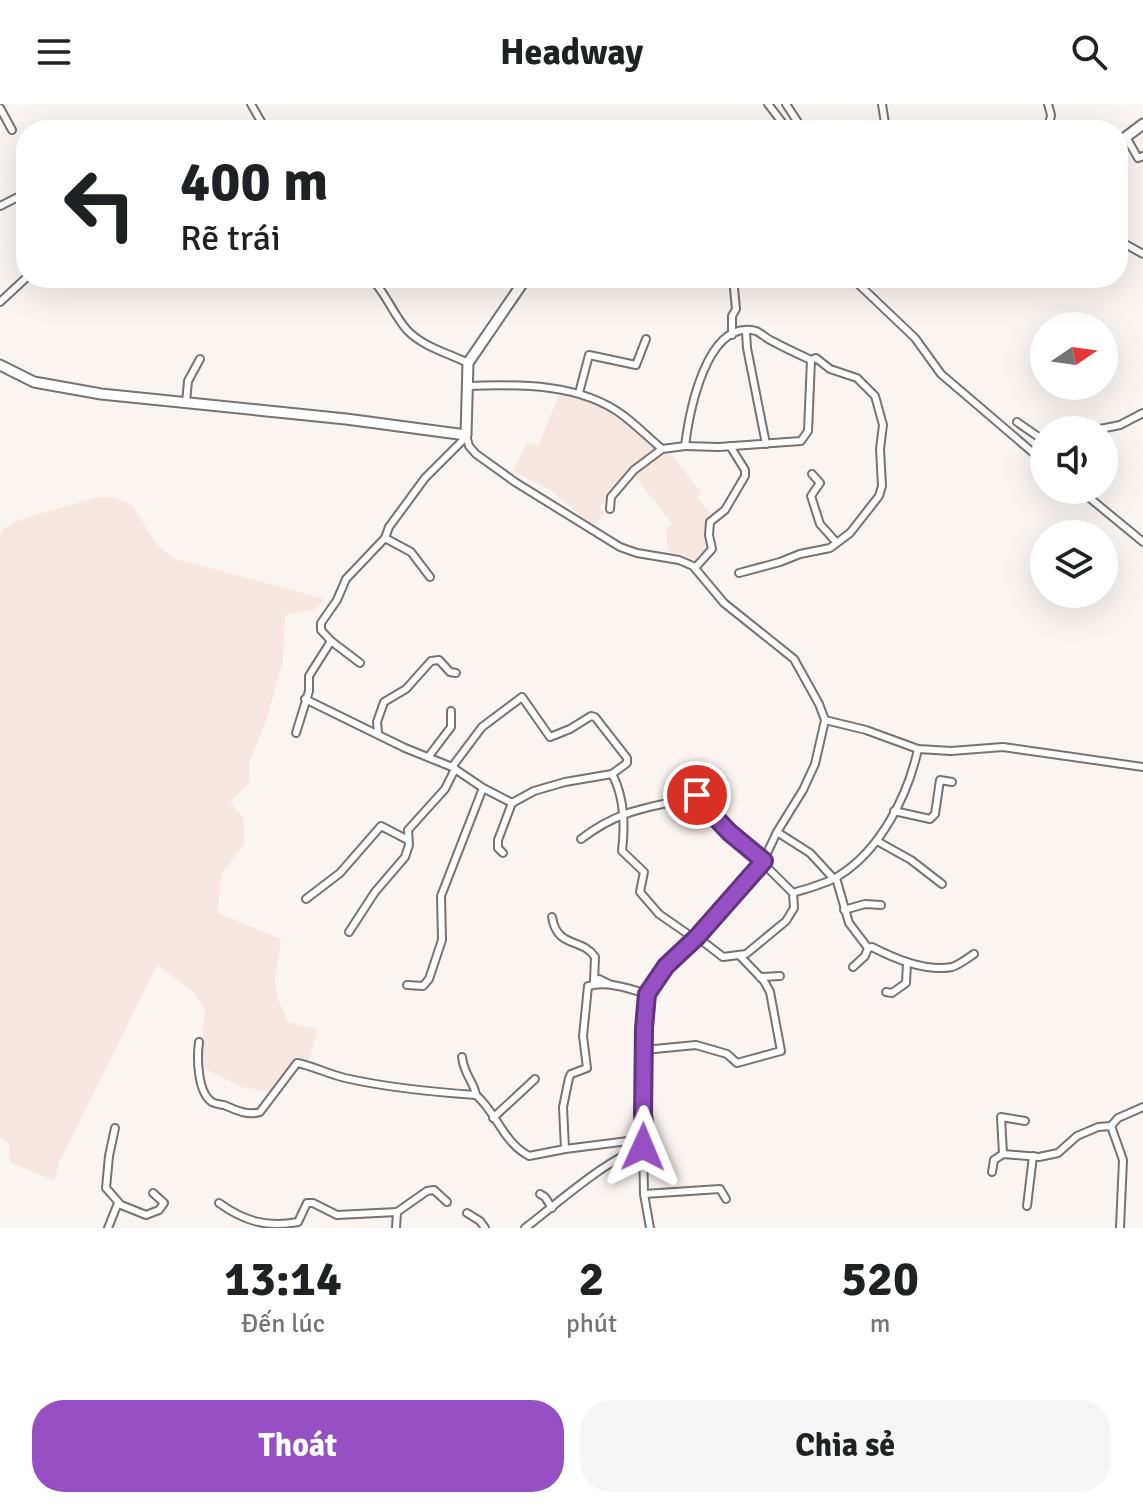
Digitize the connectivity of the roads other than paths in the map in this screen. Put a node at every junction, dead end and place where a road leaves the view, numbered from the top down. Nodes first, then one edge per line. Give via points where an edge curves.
1 (251, 104) edge
2 (768, 104) edge
3 (262, 105) edge
4 (0, 108) edge
5 (255, 112) junction
6 (260, 120) edge
7 (780, 120) edge
8 (12, 130) dead end
9 (1128, 147) edge
10 (1143, 156) edge
11 (16, 287) edge
12 (380, 288) edge
13 (519, 288) edge
14 (734, 288) edge
15 (862, 288) edge
16 (0, 302) edge
17 (746, 332) junction
18 (732, 335) junction
19 (646, 339) dead end
20 (200, 359) dead end
21 (811, 360) junction
22 (468, 363) junction
23 (1, 365) edge
24 (467, 386) junction
25 (579, 393) junction
26 (186, 403) junction
27 (1143, 413) edge
28 (1017, 422) dead end
29 (1118, 425) edge
30 (1030, 431) edge
31 (466, 436) junction
32 (766, 444) junction
33 (685, 446) junction
34 (730, 446) junction
35 (662, 449) junction
36 (1030, 450) edge
37 (812, 474) dead end
38 (1097, 504) edge
39 (610, 509) dead end
40 (385, 538) junction
41 (836, 542) junction
42 (1143, 542) edge
43 (695, 568) junction
44 (739, 573) dead end
45 (430, 577) dead end
46 (331, 641) junction
47 (360, 663) dead end
48 (456, 673) dead end
49 (305, 699) junction
50 (451, 711) dead end
51 (825, 720) junction
52 (378, 732) junction
53 (296, 733) dead end
54 (918, 749) junction
55 (429, 756) junction
56 (1143, 767) edge
57 (454, 768) junction
58 (612, 774) junction
59 (709, 781) dead end
60 (952, 782) dead end
61 (483, 788) junction
62 (697, 797) junction
63 (512, 803) junction
64 (894, 811) junction
65 (622, 813) junction
66 (777, 832) junction
67 (581, 839) dead end
68 (409, 840) junction
69 (877, 841) junction
70 (503, 853) dead end
71 (764, 861) junction
72 (835, 878) junction
73 (942, 884) dead end
74 (793, 893) junction
75 (306, 899) dead end
76 (881, 905) dead end
77 (844, 910) junction
78 (552, 917) dead end
79 (349, 932) dead end
80 (696, 938) junction
81 (868, 948) junction
82 (974, 954) dead end
83 (739, 956) junction
84 (907, 963) junction
85 (853, 967) dead end
86 (780, 976) dead end
87 (760, 977) junction
88 (407, 985) dead end
89 (612, 985) junction
90 (886, 992) dead end
91 (647, 994) junction
92 (199, 1042) dead end
93 (644, 1050) junction
94 (462, 1057) dead end
95 (535, 1079) dead end
96 (476, 1095) junction
97 (1143, 1107) edge
98 (493, 1118) junction
99 (1025, 1121) dead end
100 (1111, 1126) junction
101 (115, 1128) dead end
102 (644, 1142) junction
103 (565, 1149) junction
104 (1003, 1154) junction
105 (1033, 1156) junction
106 (992, 1172) dead end
107 (153, 1193) dead end
108 (540, 1194) dead end
109 (644, 1194) junction
110 (726, 1199) dead end
111 (447, 1202) dead end
112 (118, 1203) junction
113 (219, 1203) dead end
114 (1027, 1206) dead end
115 (552, 1208) junction
116 (397, 1212) junction
117 (467, 1213) dead end
118 (529, 1227) edge
119 (108, 1228) edge
120 (396, 1228) edge
121 (485, 1228) edge
122 (650, 1228) edge
123 (1120, 1228) edge

1 - 5 street
2 - 7 street
3 - 5 street
4 - 8 street
5 - 6 street
9 - 10 street via 1138,158
11 - 16 street
12 - 22 street via 413,335
13 - 22 street
14 - 18 street
15 - 36 street via 915,338 941,374
17 - 18 street
17 - 21 street via 756,331
17 - 32 street
18 - 33 street via 701,376
19 - 25 street via 636,365 589,355
20 - 26 street via 188,381
21 - 32 street via 807,435 794,444
21 - 41 street via 857,378 873,392 883,422 879,496 850,533
22 - 24 street
23 - 26 street via 34,382
24 - 25 street via 536,386
24 - 31 street
25 - 35 street via 623,415
26 - 31 street
27 - 29 street
28 - 30 street
31 - 40 street via 425,478
31 - 43 street via 476,454 620,547
32 - 34 street
33 - 34 street
33 - 35 street
34 - 43 street via 745,476 725,510 710,522 712,549
35 - 39 street via 624,480 611,497
37 - 41 street via 820,483 811,496 819,520
38 - 42 street
40 - 45 street via 411,552
40 - 46 street via 346,579 321,623
41 - 44 street
43 - 51 street via 724,603 794,659
46 - 47 street
46 - 49 street via 309,676
48 - 52 street via 439,660 431,661 406,689 384,702
49 - 52 street
49 - 53 street
50 - 55 street via 451,727
51 - 54 street
51 - 66 street via 815,764
52 - 55 street
54 - 56 street via 1003,747
54 - 64 street
55 - 57 street
57 - 58 street via 482,727 522,697 550,737 595,717 627,758
57 - 61 street
57 - 68 street via 445,789 408,830
58 - 63 street via 565,782
58 - 65 street
59 - 62 street
60 - 64 street via 940,780 930,819
61 - 63 street
61 - 88 street via 441,896 443,934 429,979 423,986
62 - 65 street
62 - 71 street
63 - 70 street via 498,840
64 - 69 street
65 - 67 street
65 - 80 street via 622,850 644,872 640,892 659,914
66 - 71 street
66 - 72 street via 810,853
68 - 75 street via 381,826 340,873
68 - 79 street via 405,857
69 - 72 street
69 - 73 street
71 - 74 street
71 - 80 street
72 - 74 street
72 - 77 street
74 - 83 street via 789,918
76 - 77 street
77 - 81 street
78 - 89 street via 563,940 595,957 594,981
80 - 83 street via 723,957
80 - 91 street via 666,966
81 - 84 street
81 - 85 street
82 - 84 street via 951,967
83 - 87 street
84 - 90 street via 906,983
86 - 87 street
87 - 93 street via 773,1002 780,1052 735,1063 727,1054 696,1045
89 - 91 street
89 - 103 street via 588,986 583,1036 587,1068 569,1078 563,1107
91 - 93 street
92 - 96 street via 198,1071 207,1096 237,1112 260,1112 297,1063 403,1090
93 - 102 street
94 - 96 street
95 - 98 street
96 - 98 street
97 - 100 street
98 - 103 street via 527,1156
99 - 104 street via 1001,1117
100 - 105 street via 1077,1136 1058,1153
100 - 123 street via 1123,1160
101 - 112 street via 105,1185
102 - 103 street
102 - 109 street
102 - 115 street
104 - 105 street
104 - 106 street via 994,1160
105 - 114 street
107 - 112 street via 164,1203 151,1214
108 - 115 street
109 - 110 street via 720,1189
109 - 122 street
111 - 116 street via 431,1190
112 - 119 street
113 - 116 street via 275,1226 298,1222 307,1203 337,1215
115 - 118 street
116 - 120 street
117 - 121 street

